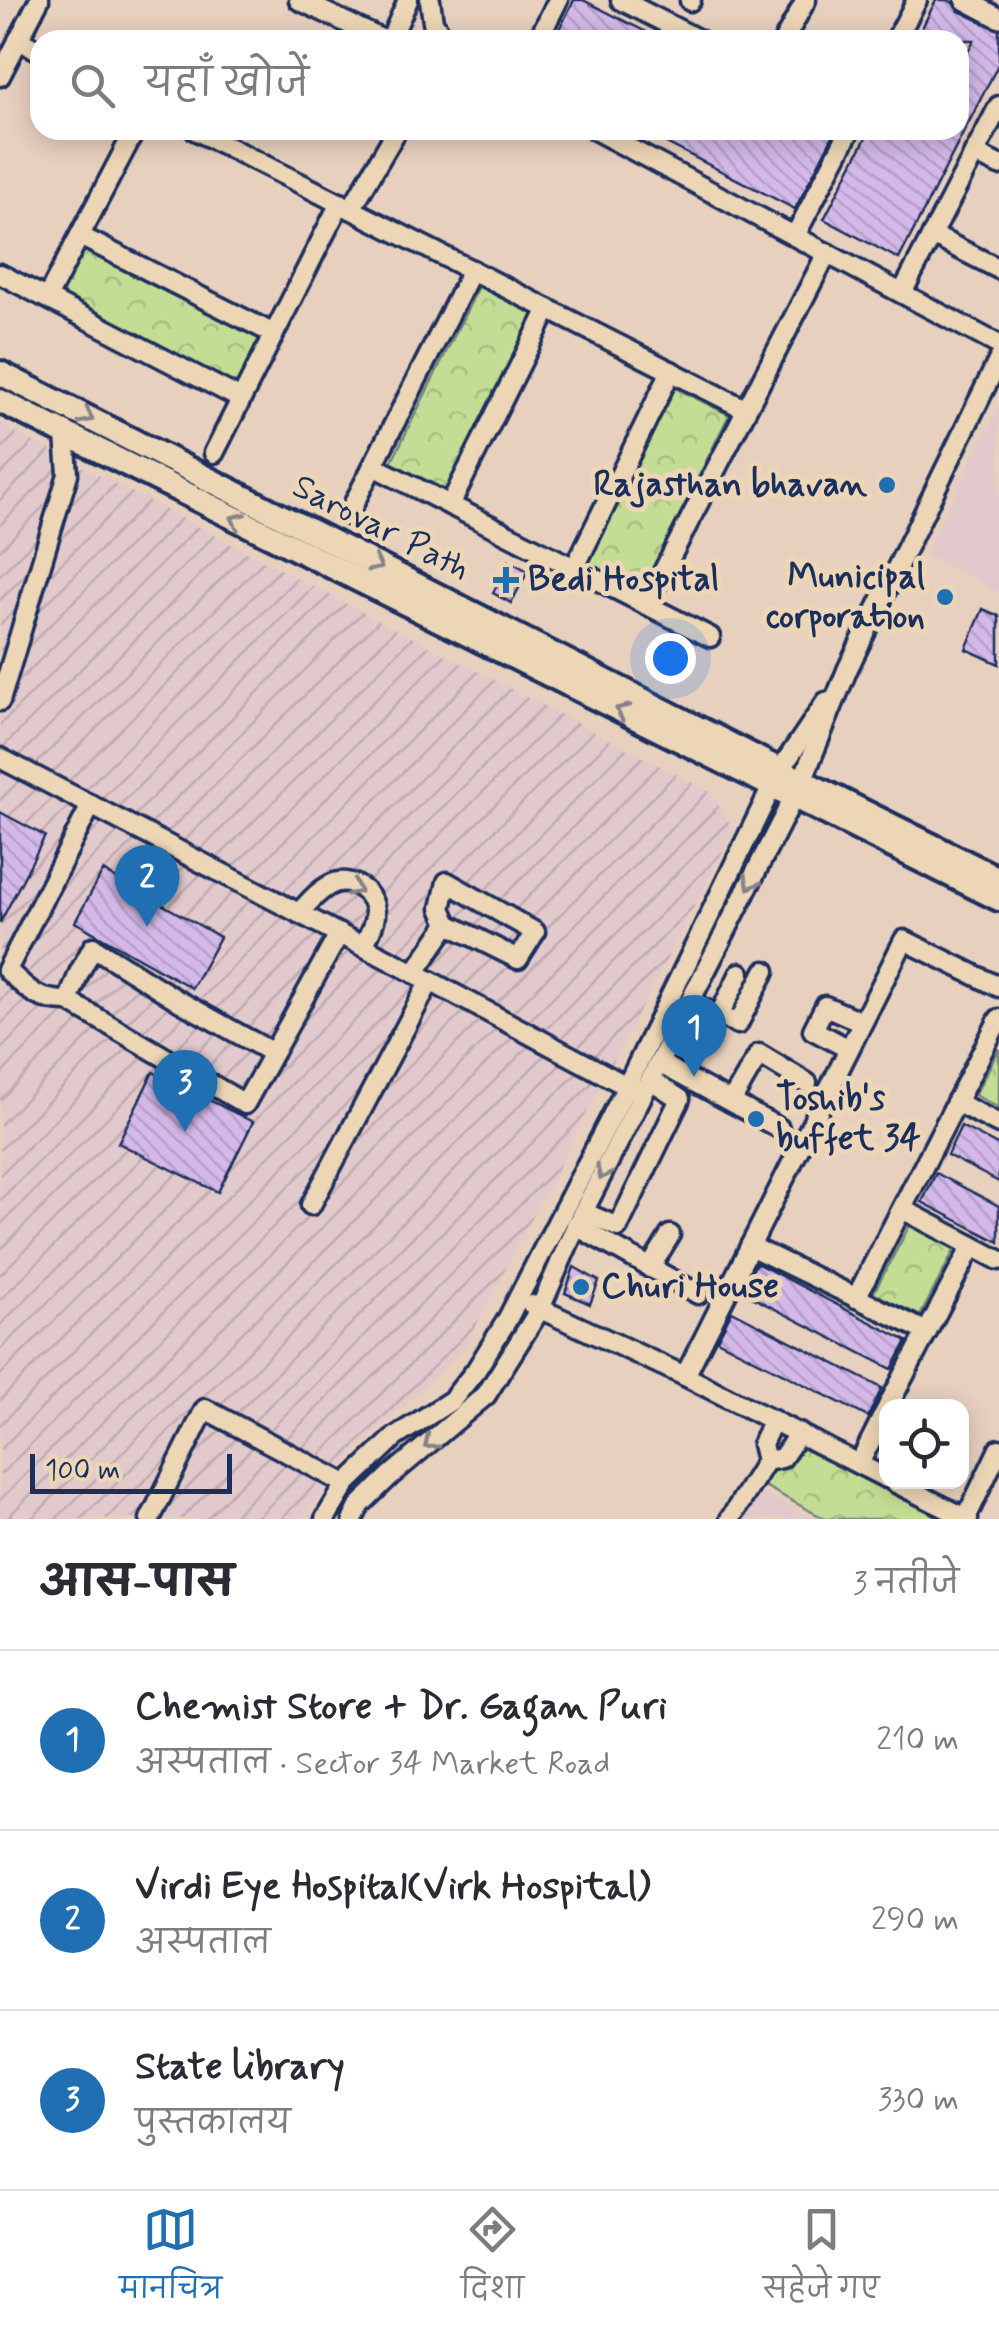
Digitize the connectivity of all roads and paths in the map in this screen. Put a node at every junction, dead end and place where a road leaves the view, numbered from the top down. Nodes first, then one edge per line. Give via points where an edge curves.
1 (39, 0) edge
2 (300, 0) edge
3 (408, 0) edge
4 (430, 0) edge
5 (558, 0) edge
6 (621, 0) edge
7 (806, 0) edge
8 (917, 0) edge
9 (965, 0) edge
10 (999, 18) edge
11 (358, 30) edge
12 (395, 30) edge
13 (438, 30) edge
14 (543, 30) edge
15 (680, 30) edge
16 (790, 30) edge
17 (901, 30) edge
18 (18, 40) junction
19 (30, 47) edge
20 (0, 76) edge
21 (999, 106) edge
22 (130, 140) edge
23 (215, 140) edge
24 (390, 140) edge
25 (614, 140) edge
26 (845, 140) edge
27 (974, 153) junction
28 (999, 165) edge
29 (345, 206) junction
30 (932, 235) junction
31 (80, 236) junction
32 (796, 236) junction
33 (826, 253) junction
34 (999, 269) edge
35 (472, 270) junction
36 (0, 274) edge
37 (902, 293) junction
38 (47, 298) junction
39 (548, 309) junction
40 (274, 334) junction
41 (999, 344) edge
42 (999, 359) edge
43 (671, 372) junction
44 (0, 373) edge
45 (242, 399) junction
46 (0, 401) edge
47 (746, 409) junction
48 (66, 434) junction
49 (214, 453) dead end
50 (373, 466) junction
51 (450, 505) junction
52 (348, 515) dead end
53 (574, 568) junction
54 (646, 605) junction
55 (710, 637) dead end
56 (848, 668) junction
57 (0, 701) edge
58 (0, 758) edge
59 (776, 778) junction
60 (798, 789) junction
61 (92, 805) junction
62 (999, 879) edge
63 (999, 900) edge
64 (299, 913) junction
65 (448, 924) junction
66 (339, 934) junction
67 (363, 946) junction
68 (765, 971) dead end
69 (740, 973) dead end
70 (422, 977) junction
71 (999, 988) edge
72 (68, 1001) junction
73 (690, 1003) junction
74 (720, 1016) junction
75 (999, 1019) edge
76 (862, 1022) junction
77 (849, 1048) junction
78 (273, 1053) junction
79 (645, 1081) junction
80 (807, 1083) dead end
81 (731, 1102) junction
82 (956, 1102) junction
83 (999, 1124) edge
84 (779, 1128) dead end
85 (311, 1205) dead end
86 (902, 1209) junction
87 (580, 1219) junction
88 (670, 1235) dead end
89 (750, 1246) junction
90 (972, 1246) junction
91 (999, 1260) edge
92 (650, 1268) junction
93 (698, 1294) dead end
94 (518, 1298) junction
95 (856, 1298) junction
96 (540, 1309) junction
97 (927, 1332) junction
98 (685, 1376) junction
99 (892, 1399) edge
100 (772, 1420) junction
101 (879, 1424) edge
102 (799, 1434) junction
103 (999, 1449) edge
104 (766, 1461) junction
105 (859, 1464) junction
106 (879, 1474) edge
107 (346, 1484) junction
108 (908, 1489) edge
109 (967, 1518) edge
110 (150, 1519) edge
111 (326, 1519) edge
112 (352, 1519) edge
113 (730, 1519) edge

1 - 18 street
2 - 11 street
3 - 12 street
4 - 13 street
5 - 14 street
6 - 15 street
7 - 16 street
8 - 17 street
9 - 10 street
18 - 19 street
18 - 20 street
21 - 27 street
22 - 31 street
23 - 29 street
24 - 29 street
25 - 32 street
26 - 32 street
27 - 28 street
27 - 30 street
29 - 35 street
29 - 40 street
30 - 34 street
30 - 37 street
31 - 38 street
31 - 40 street
32 - 33 street
33 - 37 street
33 - 47 street
35 - 39 street
35 - 50 street
36 - 38 street
37 - 41 street
38 - 45 street
39 - 43 street
39 - 51 street
40 - 45 street
42 - 56 street
43 - 47 street
43 - 53 street
44 -> 59 main road, Sarovar Path
45 - 49 street
46 - 48 main road, Sarovar Path
47 - 54 street
48 - 57 street via 68,474
59 -> 48 main road, Sarovar Path
50 - 51 street
50 - 52 street
51 - 53 street
53 - 54 street
54 - 55 street
56 - 59 street
56 - 60 street
58 - 61 street
59 - 60 main road, Sarovar Path
59 - 79 street
60 - 62 main road, Sarovar Path
60 - 63 main road, Sarovar Path
60 -> 73 street
61 - 64 street
61 - 72 street via 7,970 46,1001
64 - 66 street
64 -> 67 street via 329,885 354,884 374,903
65 - 65 street via 518,958 535,932 447,882 441,908
65 - 70 street
66 - 67 street
66 - 78 street
67 - 70 street
68 - 74 street via 738,1024
69 - 74 street
70 - 79 street
70 - 85 street
71 - 76 street via 904,940
72 - 78 street via 245,1104
72 - 78 street via 94,947
73 - 74 street
73 - 79 street
75 - 82 street
76 - 77 street
76 - 77 street via 825,1006 813,1030
77 - 89 street
79 - 81 street
79 -> 87 street
79 - 87 street via 680,1099 618,1227
79 - 94 street
80 - 81 street via 759,1054
81 - 84 street
82 - 83 street
82 - 86 street
86 - 90 street
86 - 95 street
87 - 92 street
87 - 96 street
88 - 92 street
89 - 95 street
89 - 98 street
90 - 91 street
90 - 97 street
92 - 93 street
94 - 96 street
94 - 107 street via 452,1400 395,1437
95 - 97 street
96 - 98 street
96 -> 112 street via 486,1395 390,1476
97 - 99 street
98 - 100 street
100 - 102 street
100 - 104 street via 762,1444
101 - 105 street
102 - 104 street via 782,1458
102 - 105 street
103 - 109 street
104 - 113 street
105 - 106 street
107 - 110 street via 205,1409
107 - 111 street
108 - 109 street

